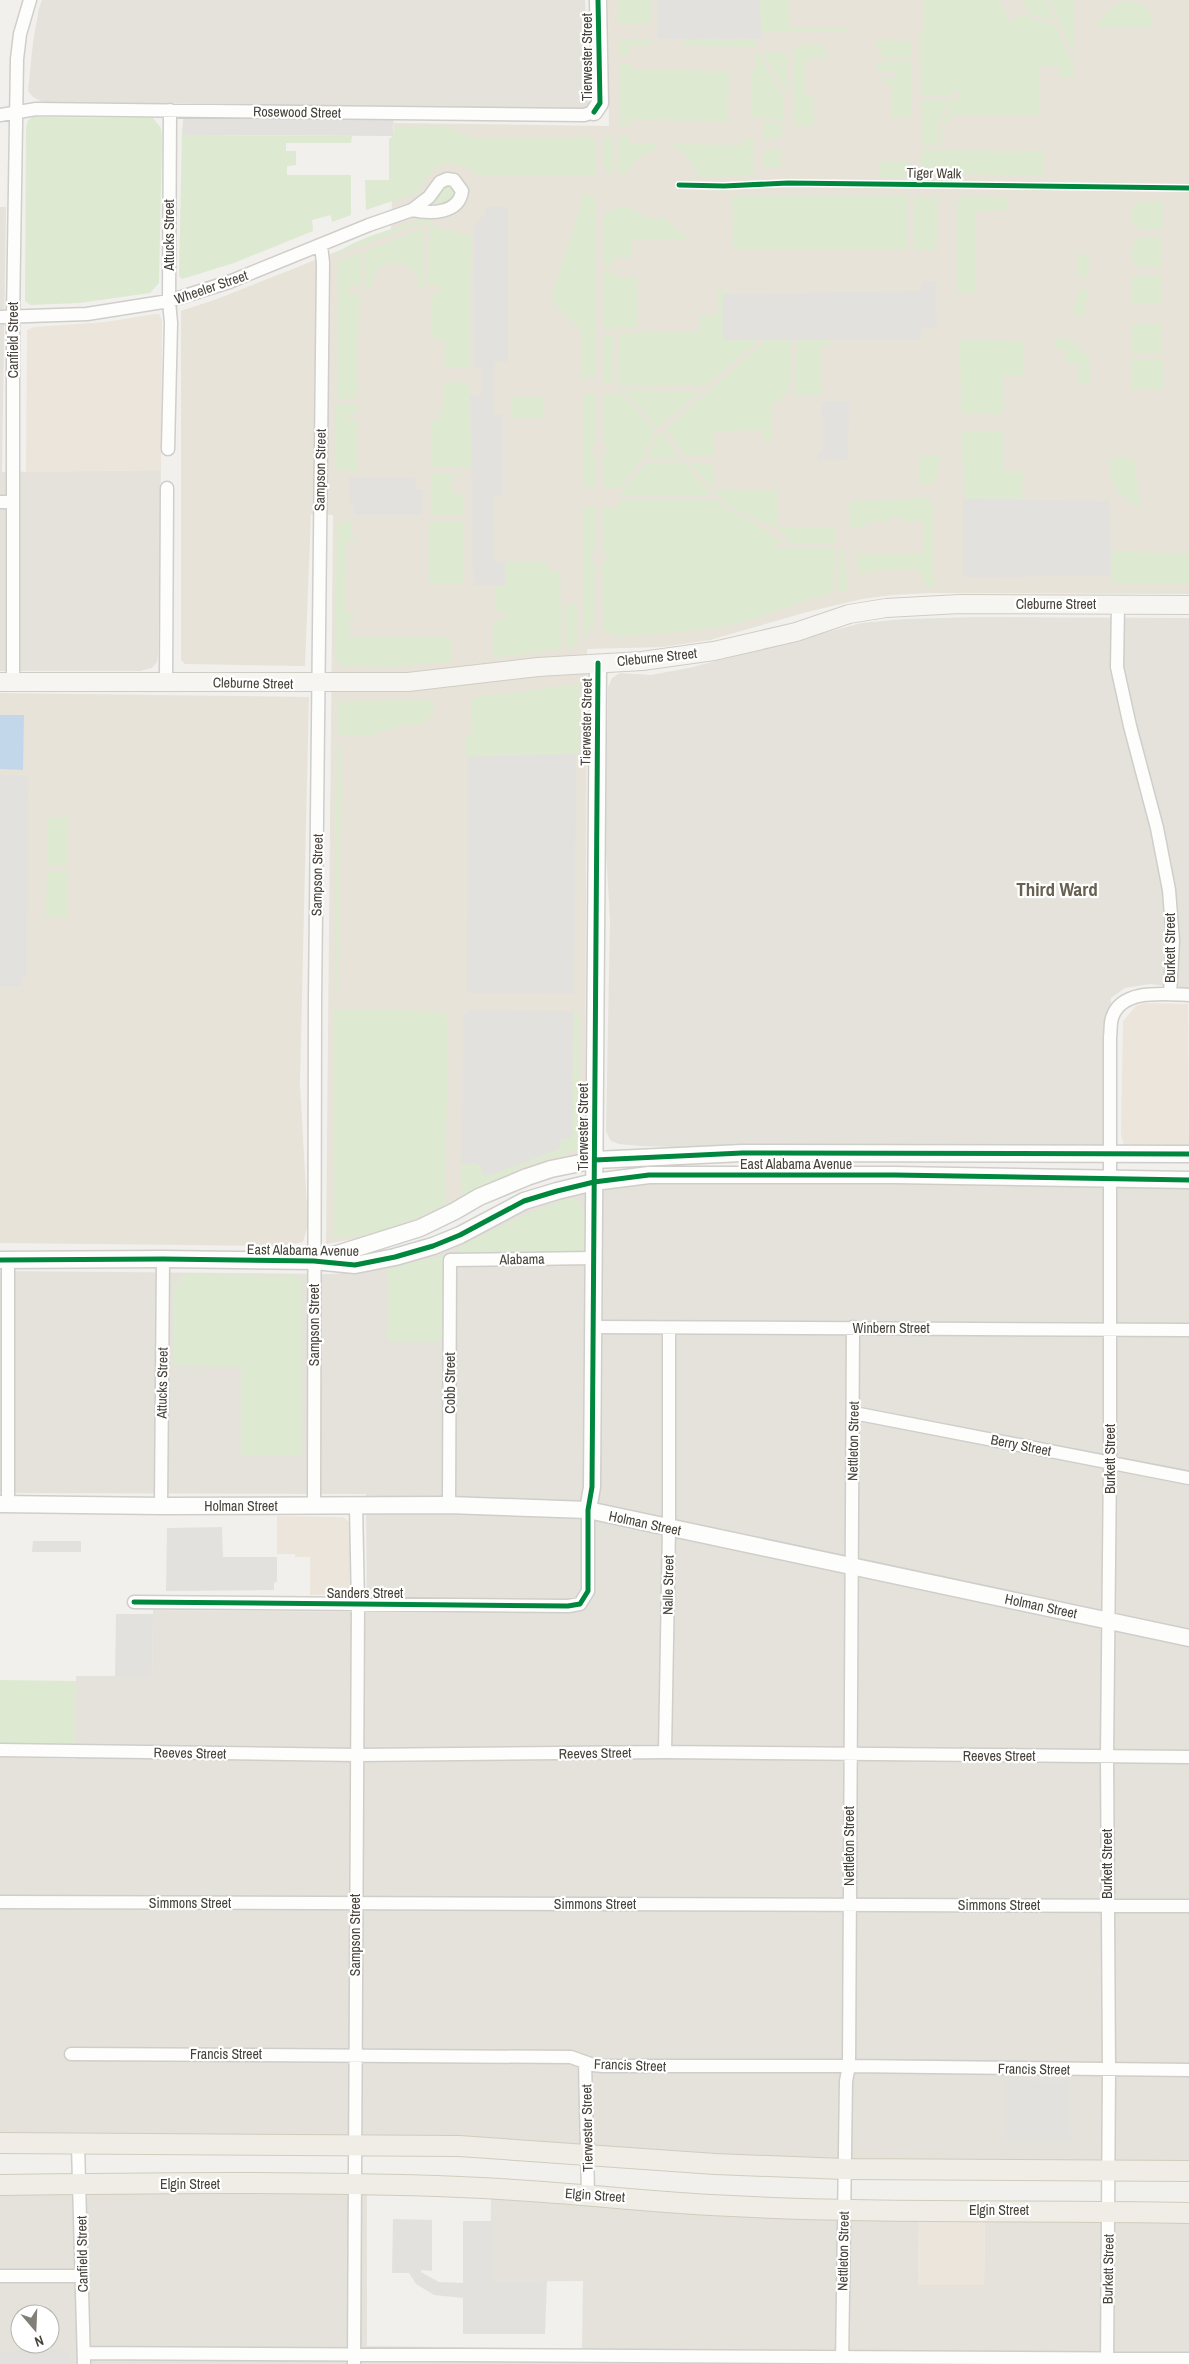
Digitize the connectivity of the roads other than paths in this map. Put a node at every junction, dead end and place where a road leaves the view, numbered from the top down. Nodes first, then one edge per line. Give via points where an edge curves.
1 (30, 0) edge
2 (598, 0) edge
3 (170, 110) junction
4 (16, 111) junction
5 (594, 112) joint
6 (0, 115) edge
7 (412, 210) dead end
8 (321, 245) junction
9 (169, 301) junction
10 (0, 317) edge
11 (13, 317) junction
12 (168, 449) dead end
13 (167, 488) dead end
14 (6, 502) edge
15 (1118, 605) junction
16 (1189, 605) edge
17 (598, 663) junction
18 (6, 682) edge
19 (166, 682) junction
20 (319, 683) junction
21 (1170, 994) junction
22 (1189, 995) edge
23 (1112, 1154) junction
24 (1189, 1154) edge
25 (595, 1160) junction
26 (1110, 1180) junction
27 (1189, 1180) edge
28 (594, 1182) junction
29 (593, 1258) junction
30 (163, 1259) junction
31 (4, 1260) edge
32 (450, 1260) joint
33 (314, 1261) junction
34 (593, 1327) junction
35 (669, 1328) junction
36 (854, 1328) junction
37 (1110, 1330) junction
38 (1189, 1330) edge
39 (854, 1413) junction
40 (1110, 1462) junction
41 (1189, 1478) edge
42 (4, 1504) edge
43 (314, 1505) junction
44 (449, 1505) junction
45 (161, 1506) junction
46 (356, 1506) junction
47 (588, 1510) junction
48 (669, 1528) junction
49 (852, 1566) junction
50 (588, 1591) joint
51 (134, 1602) dead end
52 (358, 1604) junction
53 (1109, 1620) junction
54 (1189, 1638) edge
55 (0, 1750) edge
56 (665, 1752) junction
57 (357, 1755) junction
58 (849, 1755) junction
59 (1106, 1756) junction
60 (1189, 1757) edge
61 (0, 1902) edge
62 (354, 1903) junction
63 (850, 1904) junction
64 (1107, 1906) junction
65 (1189, 1906) edge
66 (71, 2054) dead end
67 (354, 2054) junction
68 (585, 2062) junction
69 (849, 2066) junction
70 (1189, 2070) edge
71 (1109, 2071) junction
72 (0, 2143) edge
73 (355, 2144) junction
74 (78, 2145) junction
75 (587, 2156) junction
76 (844, 2169) junction
77 (1109, 2171) junction
78 (1189, 2171) edge
79 (80, 2184) junction
80 (0, 2185) edge
81 (355, 2185) junction
82 (588, 2194) junction
83 (843, 2209) junction
84 (1109, 2211) junction
85 (1189, 2213) edge
86 (0, 2276) edge
87 (83, 2276) junction
88 (84, 2358) edge
89 (354, 2359) edge
90 (585, 2359) edge
91 (1189, 2359) edge
92 (842, 2361) edge
93 (1107, 2361) edge

1 - 4 street, Canfield Street via 20,34
2 - 5 street, Tierwester Street via 600,103
3 - 4 street, Rosewood Street
3 - 5 street, Rosewood Street via 584,115
3 - 9 street, Attucks Street
4 - 6 street, Rosewood Street
4 - 11 street, Canfield Street
7 - 8 street, Wheeler Street
8 - 9 street, Wheeler Street via 228,282
8 - 20 street, Sampson Street
9 - 11 street, Wheeler Street via 87,314
9 - 12 street, Attucks Street
10 - 11 street, Wheeler Street
11 - 14 street, Canfield Street
13 - 19 street
14 - 18 street, Canfield Street
15 - 16 main road, Cleburne Street
15 - 17 main road, Cleburne Street via 960,604 886,608 849,614 796,632 714,651 642,661
15 - 21 street, Burkett Street via 1118,667 1169,890 1173,940
17 - 20 main road, Cleburne Street via 408,682
17 - 25 street, Tierwester Street
18 - 19 main road, Cleburne Street
19 - 20 main road, Cleburne Street
20 - 33 street, Sampson Street
21 - 22 street
21 - 23 street, Burkett Street via 1137,996 1120,1004 1112,1018
23 - 24 street, East Alabama Avenue
23 - 25 street, East Alabama Avenue via 742,1153
23 - 26 street, Burkett Street
25 - 28 street, Tierwester Street
25 - 33 street, East Alabama Avenue via 527,1177 478,1197 420,1228
26 - 27 street, East Alabama Avenue
26 - 28 street, East Alabama Avenue via 895,1175 650,1175
26 - 37 street, Burkett Street
28 - 29 street, Tierwester Street
28 - 33 street, East Alabama Avenue via 524,1202 460,1236 395,1257 355,1265
29 - 32 street, Alabama
29 - 34 street, Tierwester Street
30 - 31 street, East Alabama Avenue
30 - 33 street, East Alabama Avenue
30 - 45 street, Attucks Street
31 - 42 street
32 - 44 street, Cobb Street
33 - 43 street, Sampson Street
34 - 35 street, Winbern Street
34 - 47 street, Tierwester Street via 592,1487
35 - 36 street, Winbern Street
35 - 48 street, Nalle Street
36 - 37 street, Winbern Street
36 - 39 street, Nettleton Street
37 - 38 street, Winbern Street
37 - 40 street, Burkett Street
39 - 40 street, Berry Street
39 - 49 street, Nettleton Street
40 - 41 street, Berry Street
40 - 53 street, Burkett Street
42 - 45 street, Holman Street
43 - 45 street, Holman Street
43 - 46 street, Holman Street
44 - 46 street, Holman Street
44 - 47 street, Holman Street
46 - 52 street, Sampson Street
47 - 48 street, Holman Street
47 - 50 street, Tierwester Street
48 - 49 street, Holman Street
48 - 56 street, Nalle Street
49 - 53 street, Holman Street
49 - 58 street, Nettleton Street
50 - 52 street, Sanders Street via 580,1604 568,1606
51 - 52 street, Sanders Street
52 - 57 street, Sampson Street
53 - 54 street, Holman Street
53 - 59 street, Burkett Street
55 - 57 street, Reeves Street
56 - 57 street, Reeves Street
56 - 58 street, Reeves Street
57 - 62 street, Sampson Street
58 - 59 street, Reeves Street
58 - 63 street, Nettleton Street
59 - 60 street, Reeves Street
59 - 64 street, Burkett Street
61 - 62 street, Simmons Street
62 - 63 street, Simmons Street
62 - 67 street, Sampson Street
63 - 64 street, Simmons Street
63 - 69 street, Nettleton Street
64 - 65 street, Simmons Street
64 - 71 street, Burkett Street
66 - 67 street, Francis Street
67 - 68 street, Francis Street via 571,2057
67 - 73 street, Sampson Street
68 - 69 street, Francis Street via 603,2066
68 - 75 street, Tierwester Street
69 - 71 street, Francis Street
69 - 76 street, Nettleton Street
70 - 71 street, Francis Street
71 - 77 street, Burkett Street
72 - 74 main road
73 - 74 main road
73 - 75 main road via 459,2146
73 - 81 street, Sampson Street
74 - 79 street, Canfield Street
75 - 76 main road
75 - 82 street, Tierwester Street
76 - 77 main road
76 - 83 street, Nettleton Street
77 - 78 main road
77 - 84 street, Burkett Street
79 - 80 main road, Elgin Street
79 - 81 main road, Elgin Street
79 - 87 street, Canfield Street
81 - 82 main road, Elgin Street
81 - 89 street, Sampson Street
82 - 83 main road, Elgin Street via 710,2205
83 - 84 main road, Elgin Street
83 - 92 street, Nettleton Street
84 - 85 main road, Elgin Street
84 - 93 street, Burkett Street
86 - 87 street
87 - 88 street, Canfield Street
88 - 89 street
89 - 90 street
90 - 92 street
91 - 93 street
92 - 93 street

